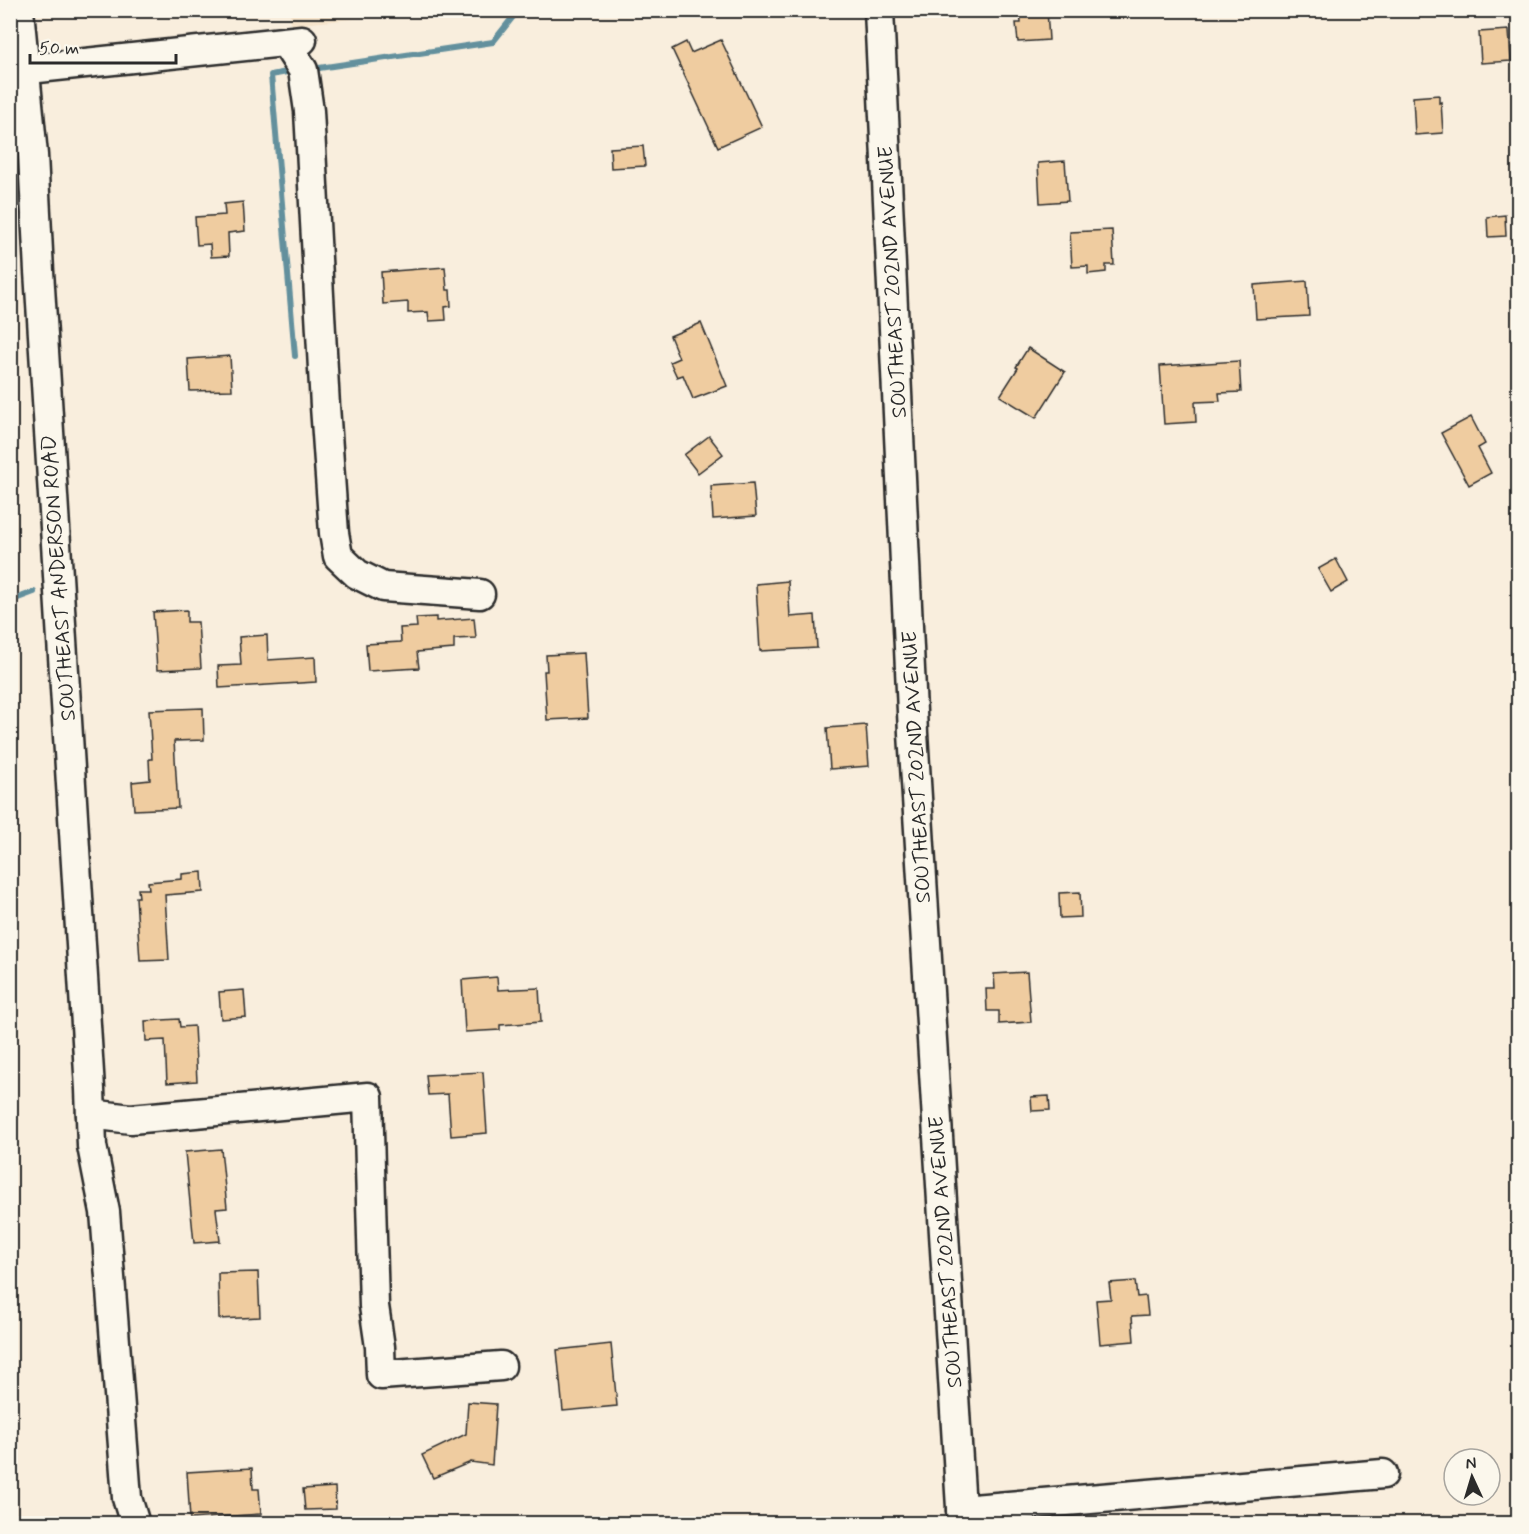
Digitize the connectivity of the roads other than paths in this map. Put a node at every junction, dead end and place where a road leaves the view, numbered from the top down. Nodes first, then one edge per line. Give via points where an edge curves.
1 (19, 10) edge
2 (879, 10) edge
3 (18, 70) edge
4 (480, 594) dead end
5 (91, 1114) junction
6 (501, 1366) dead end
7 (1383, 1474) dead end
8 (962, 1517) edge
9 (135, 1524) edge

1 - 3 street, SOUTHEAST ANDERSON ROAD
2 - 8 street, SOUTHEAST 202ND AVENUE via 913,733
3 - 4 street via 293,41 303,70 309,111 325,406 338,556 357,574 383,587
3 - 5 street, SOUTHEAST ANDERSON ROAD via 33,155
5 - 6 street via 131,1119 368,1097 374,1306 381,1375
5 - 9 street, SOUTHEAST ANDERSON ROAD via 92,1146 105,1212 127,1498
7 - 8 street

